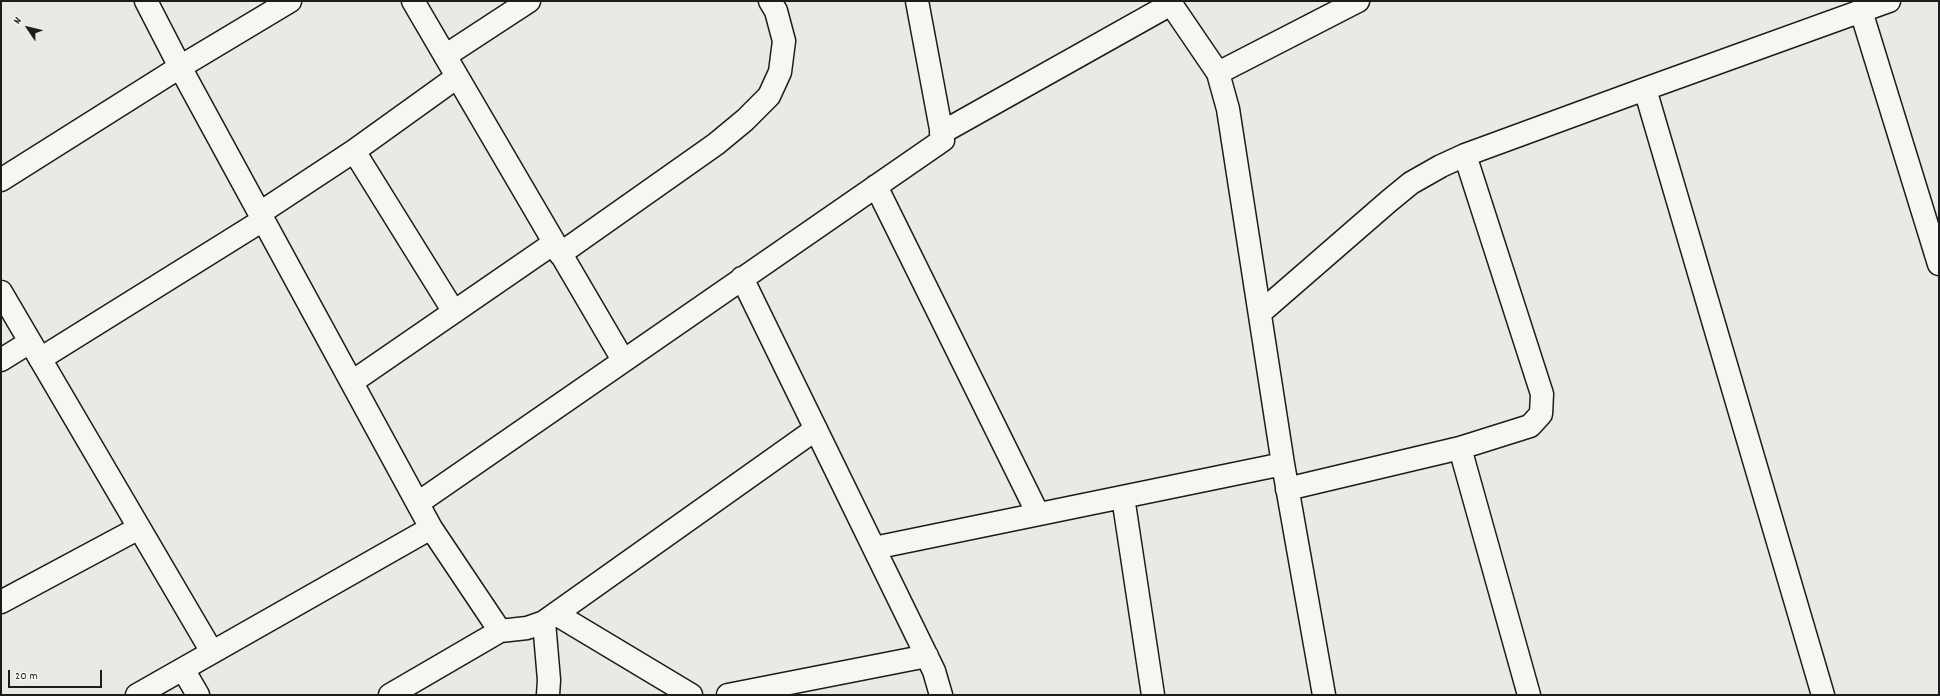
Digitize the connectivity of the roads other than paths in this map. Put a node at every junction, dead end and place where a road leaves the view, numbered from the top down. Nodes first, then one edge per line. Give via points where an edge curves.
1 (146, 1) edge
2 (290, 1) edge
3 (413, 1) edge
4 (529, 1) edge
5 (770, 1) edge
6 (917, 1) edge
7 (1358, 1) edge
8 (1889, 1) edge
9 (1170, 2) edge
10 (1862, 11) junction
11 (444, 56) junction
12 (180, 67) junction
13 (1218, 72) junction
14 (457, 77) junction
15 (1645, 89) junction
16 (941, 133) junction
17 (354, 151) junction
18 (1465, 155) junction
19 (1, 180) edge
20 (876, 186) junction
21 (261, 217) junction
22 (1933, 222) edge
23 (557, 249) junction
24 (1939, 264) edge
25 (742, 278) junction
26 (1, 292) edge
27 (454, 312) junction
28 (1260, 314) junction
29 (35, 351) junction
30 (1, 360) edge
31 (623, 360) junction
32 (352, 382) junction
33 (816, 429) junction
34 (1460, 448) junction
35 (1283, 464) junction
36 (1287, 489) junction
37 (1123, 497) junction
38 (418, 503) junction
39 (1038, 514) junction
40 (139, 528) junction
41 (431, 528) junction
42 (874, 548) junction
43 (1, 602) edge
44 (550, 618) junction
45 (500, 631) junction
46 (212, 652) junction
47 (927, 656) junction
48 (183, 669) junction
49 (137, 695) edge
50 (198, 695) edge
51 (390, 695) edge
52 (548, 695) edge
53 (690, 695) edge
54 (728, 695) edge
55 (941, 695) edge
56 (1153, 695) edge
57 (1324, 695) edge
58 (1529, 695) edge
59 (1823, 695) edge

1 - 12 street
2 - 12 street
3 - 11 street
4 - 11 street
5 - 23 street via 776,11 784,41 780,72 769,96 716,144
6 - 16 street
7 - 13 street
8 - 10 street
9 - 13 street
9 - 16 street
10 - 15 street
10 - 22 street
11 - 14 street
12 - 19 street
12 - 21 street
13 - 28 street via 1228,109
14 - 17 street
14 - 23 street
15 - 18 street
15 - 59 street
16 - 20 street via 943,140
17 - 21 street
17 - 27 street
18 - 28 street via 1411,183
18 - 34 street via 1542,394 1541,414 1530,426
20 - 25 street
20 - 39 street
21 - 29 street
21 - 32 street
22 - 24 street
23 - 27 street
23 - 31 street
25 - 31 street
25 - 33 street
26 - 29 street
27 - 32 street
28 - 35 street
29 - 30 street
29 - 40 street
31 - 38 street
32 - 38 street
33 - 42 street
33 - 44 street
34 - 36 street
34 - 58 street
35 - 36 street
35 - 37 street
36 - 57 street
37 - 39 street
37 - 56 street
38 - 41 street
39 - 42 street
40 - 43 street
40 - 46 street
41 - 45 street
41 - 46 street
42 - 47 street
44 - 45 street via 527,628
44 - 52 street
44 - 53 street
45 - 51 street
46 - 48 street
47 - 54 street
47 - 55 street
48 - 49 street
48 - 50 street

